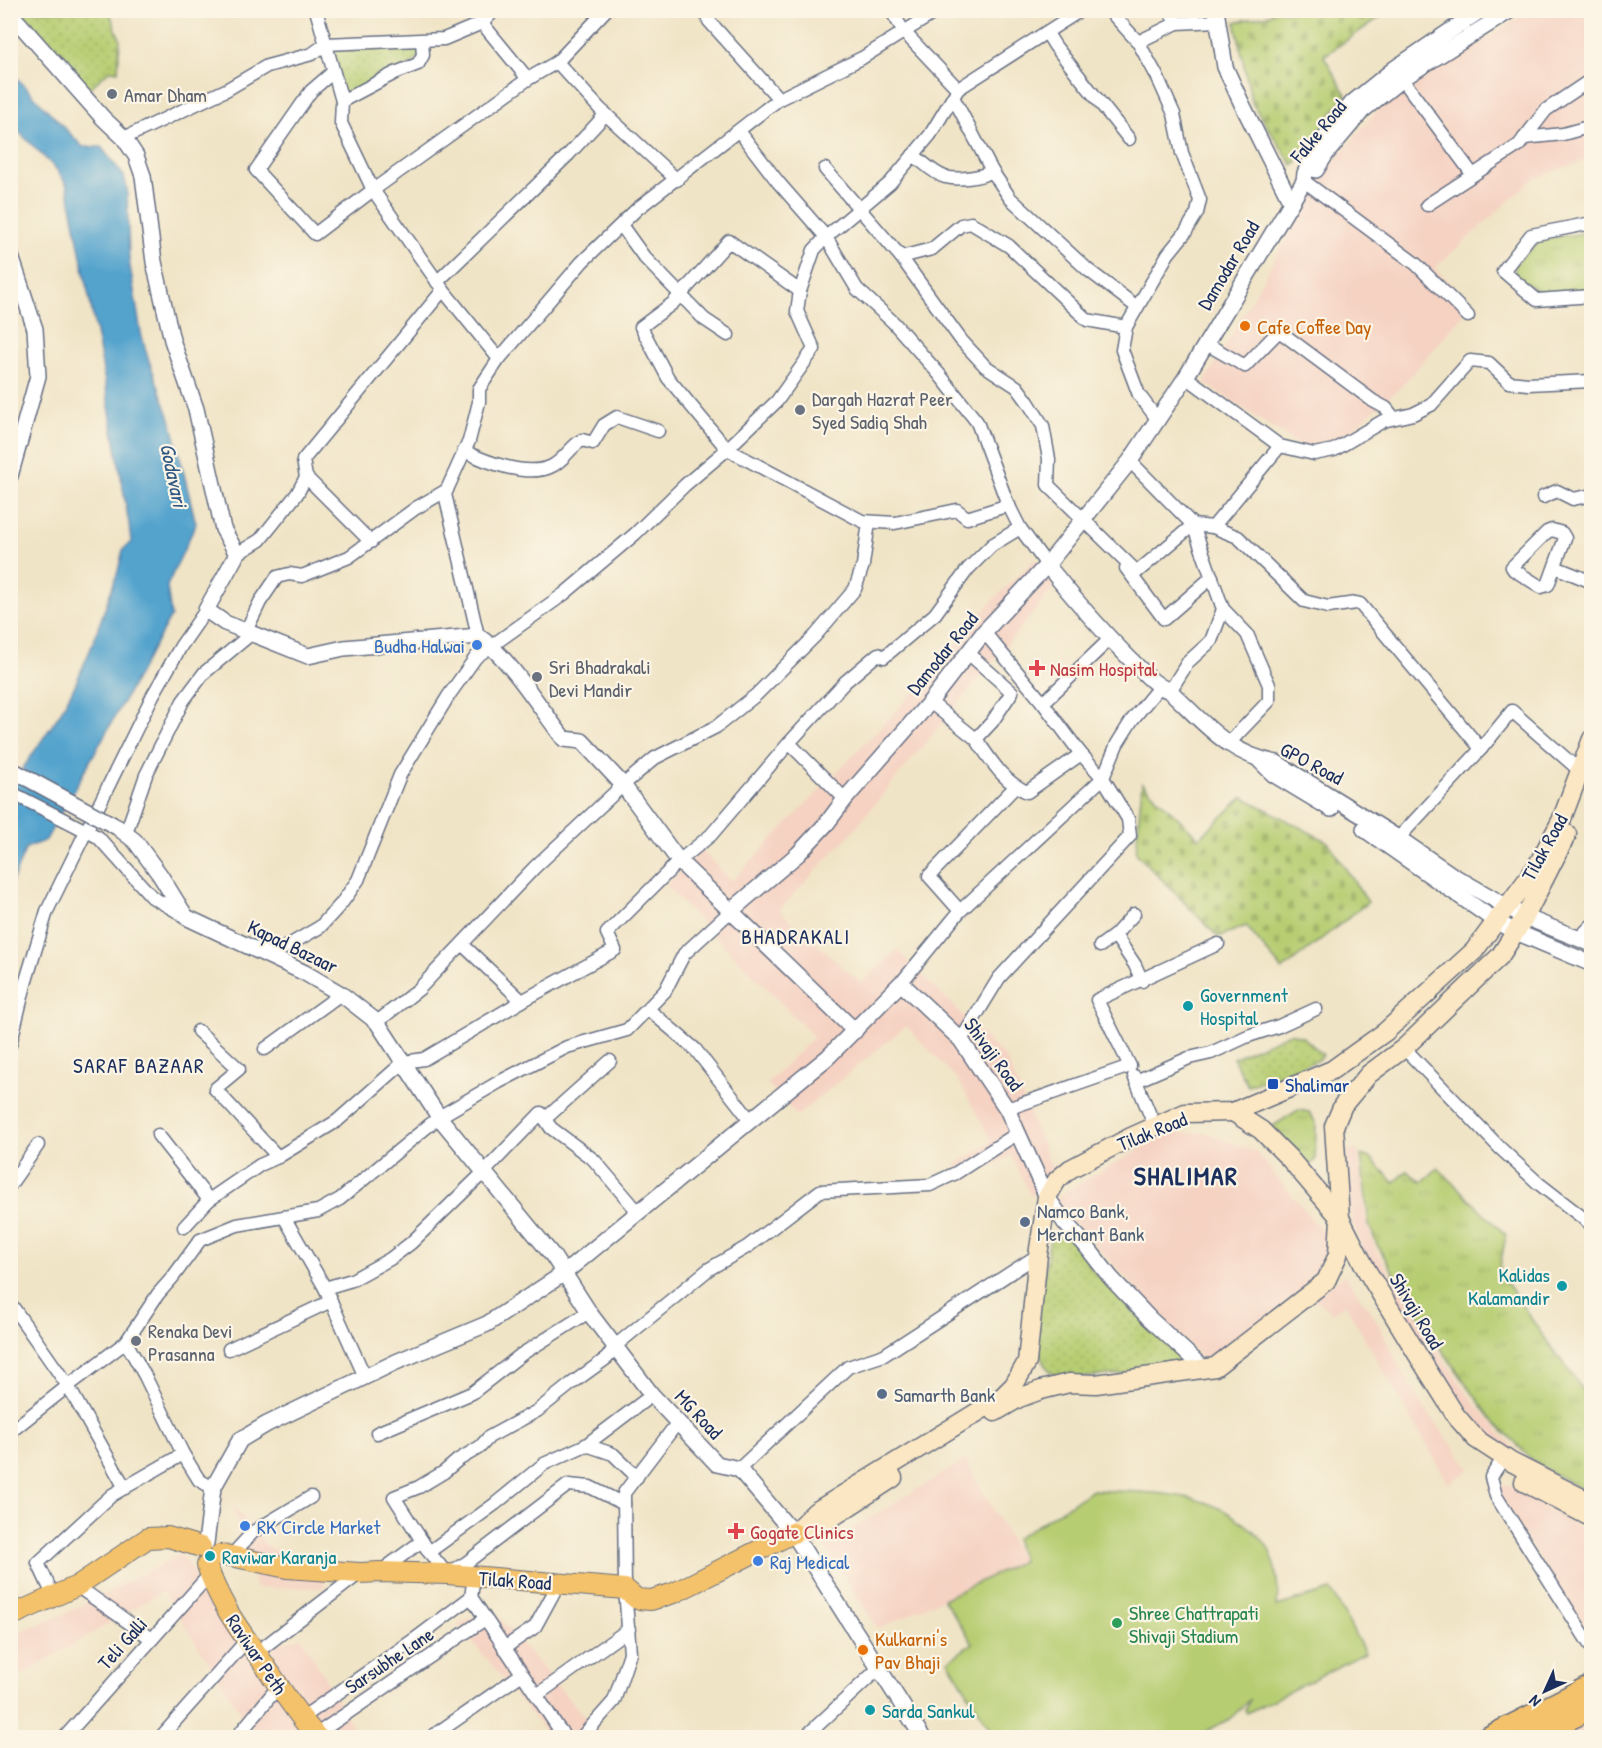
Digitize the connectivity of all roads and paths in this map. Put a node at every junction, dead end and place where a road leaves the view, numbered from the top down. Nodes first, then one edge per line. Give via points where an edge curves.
1 (316, 10) edge
2 (495, 10) edge
3 (606, 10) edge
4 (704, 10) edge
5 (891, 10) edge
6 (939, 10) edge
7 (1082, 10) edge
8 (1109, 10) edge
9 (1169, 10) edge
10 (1481, 10) edge
11 (1511, 10) edge
12 (10, 13) edge
13 (1217, 16) edge
14 (482, 23) junction
15 (1177, 23) junction
16 (904, 32) junction
17 (1047, 33) junction
18 (422, 41) junction
19 (1138, 42) junction
20 (326, 44) junction
21 (558, 62) junction
22 (333, 72) junction
23 (1398, 74) junction
24 (528, 79) junction
25 (1592, 79) edge
26 (956, 93) junction
27 (779, 99) junction
28 (342, 101) junction
29 (606, 114) junction
30 (1592, 126) edge
31 (739, 131) junction
32 (124, 138) junction
33 (1524, 138) junction
34 (1129, 139) dead end
35 (913, 155) junction
36 (825, 169) dead end
37 (992, 171) junction
38 (1473, 175) junction
39 (677, 180) junction
40 (1304, 181) junction
41 (373, 189) junction
42 (1291, 202) junction
43 (1427, 206) dead end
44 (860, 210) junction
45 (1592, 224) edge
46 (621, 225) junction
47 (826, 237) junction
48 (10, 253) edge
49 (901, 257) junction
50 (440, 286) junction
51 (800, 291) junction
52 (681, 294) junction
53 (1592, 296) edge
54 (1137, 307) junction
55 (1468, 316) dead end
56 (1126, 327) junction
57 (728, 334) dead end
58 (1205, 343) junction
59 (499, 359) junction
60 (1186, 377) junction
61 (1592, 381) edge
62 (1394, 418) junction
63 (1158, 420) junction
64 (658, 431) dead end
65 (1280, 446) junction
66 (727, 449) junction
67 (464, 452) junction
68 (1130, 461) junction
69 (10, 476) edge
70 (306, 477) junction
71 (447, 490) junction
72 (1592, 495) edge
73 (1543, 497) dead end
74 (1009, 505) junction
75 (1083, 520) junction
76 (869, 522) junction
77 (1193, 525) junction
78 (1213, 527) junction
79 (1020, 528) junction
80 (371, 542) junction
81 (237, 554) junction
82 (1121, 556) junction
83 (1047, 565) junction
84 (1555, 567) junction
85 (1212, 578) junction
86 (1592, 582) edge
87 (1223, 609) junction
88 (206, 610) junction
89 (984, 632) junction
90 (249, 633) junction
91 (478, 636) junction
92 (1110, 639) junction
93 (491, 645) junction
94 (968, 653) junction
95 (1026, 683) junction
96 (1164, 689) junction
97 (1012, 692) junction
98 (930, 702) junction
99 (1043, 703) junction
100 (976, 739) junction
101 (1592, 739) edge
102 (789, 743) junction
103 (1227, 745) junction
104 (1481, 749) junction
105 (1081, 754) junction
106 (10, 769) edge
107 (1586, 772) edge
108 (1103, 778) junction
109 (623, 785) junction
110 (1015, 787) junction
111 (10, 792) edge
112 (845, 799) junction
113 (122, 830) junction
114 (87, 831) junction
115 (1395, 842) junction
116 (679, 861) junction
117 (732, 910) junction
118 (960, 911) junction
119 (1134, 914) dead end
120 (1503, 914) junction
121 (186, 916) junction
122 (1521, 924) junction
123 (1592, 925) edge
124 (1115, 935) junction
125 (1585, 941) edge
126 (462, 944) junction
127 (1218, 944) dead end
128 (1100, 946) dead end
129 (270, 956) junction
130 (1592, 964) edge
131 (1142, 981) junction
132 (901, 983) junction
133 (341, 994) junction
134 (522, 1000) junction
135 (1316, 1009) dead end
136 (649, 1010) junction
137 (377, 1022) junction
138 (198, 1031) dead end
139 (855, 1031) junction
140 (961, 1040) junction
141 (10, 1045) edge
142 (1404, 1048) junction
143 (264, 1049) dead end
144 (610, 1061) dead end
145 (404, 1062) junction
146 (1130, 1066) junction
147 (1136, 1081) junction
148 (1007, 1109) junction
149 (1233, 1112) junction
150 (439, 1117) junction
151 (545, 1119) junction
152 (751, 1121) junction
153 (1155, 1126) junction
154 (1018, 1133) junction
155 (158, 1135) dead end
156 (38, 1144) dead end
157 (278, 1156) junction
158 (484, 1172) junction
159 (10, 1185) edge
160 (1047, 1197) junction
161 (209, 1200) junction
162 (639, 1213) junction
163 (284, 1217) junction
164 (1340, 1218) junction
165 (1592, 1225) edge
166 (184, 1227) dead end
167 (1338, 1255) junction
168 (1038, 1256) junction
169 (563, 1274) junction
170 (325, 1288) junction
171 (331, 1301) junction
172 (10, 1303) edge
173 (589, 1312) junction
174 (126, 1342) junction
175 (615, 1347) junction
176 (229, 1350) dead end
177 (1027, 1362) junction
178 (1203, 1368) junction
179 (365, 1377) junction
180 (68, 1386) junction
181 (1051, 1389) junction
182 (652, 1395) junction
183 (678, 1422) junction
184 (10, 1432) edge
185 (377, 1433) dead end
186 (586, 1445) junction
187 (183, 1454) junction
188 (1501, 1462) junction
189 (739, 1469) junction
190 (637, 1477) junction
191 (125, 1488) junction
192 (213, 1488) junction
193 (311, 1497) dead end
194 (1592, 1503) edge
195 (624, 1504) junction
196 (1592, 1518) edge
197 (793, 1533) junction
198 (425, 1546) junction
199 (212, 1557) junction
200 (370, 1573) junction
201 (447, 1574) junction
202 (474, 1577) junction
203 (560, 1583) junction
204 (77, 1586) junction
205 (625, 1589) junction
206 (53, 1595) junction
207 (471, 1597) junction
208 (10, 1616) edge
209 (485, 1619) junction
210 (628, 1629) junction
211 (152, 1639) junction
212 (251, 1647) junction
213 (504, 1648) junction
214 (1592, 1648) edge
215 (878, 1669) junction
216 (522, 1674) junction
217 (1592, 1685) edge
218 (279, 1687) junction
219 (537, 1695) junction
220 (1592, 1708) edge
221 (302, 1718) junction
222 (559, 1735) edge
223 (315, 1736) edge
224 (64, 1737) edge
225 (160, 1737) edge
226 (236, 1737) edge
227 (430, 1737) edge
228 (581, 1737) edge
229 (804, 1737) edge
230 (923, 1737) edge
231 (1487, 1737) edge
232 (1530, 1737) edge

1 - 20 street
2 - 14 street
3 - 21 street
4 - 27 street via 709,21
5 - 16 street
6 - 16 street
7 - 17 street
8 - 19 street
9 - 15 street
10 - 23 street, Falke Road
11 - 23 street, Falke Road
12 - 32 street
13 - 15 street
13 - 42 street via 1225,67
14 - 18 street via 444,39
14 - 24 street
15 - 19 street
16 - 26 street
16 - 27 street via 862,58
17 - 26 street
17 - 34 street
18 - 20 street
18 - 28 street via 423,55 418,64
19 - 54 street via 1174,114 1182,153 1200,200 1197,213
20 - 22 street
20 - 32 street via 312,54 267,66
21 - 24 street
21 - 29 street
22 - 28 street
22 - 41 street via 311,91 256,170 315,234
23 - 38 street
23 - 40 street, Falke Road via 1326,154 1312,177
24 - 41 street
25 - 33 street via 1546,110
26 - 35 street
26 - 37 street
27 - 31 street
28 - 41 street via 340,123
29 - 39 street
29 - 50 street
30 - 33 street
31 - 39 street
31 - 47 street
32 - 81 street via 143,176 154,262 172,340 196,409 223,530
33 - 38 street
35 - 37 street via 944,177 966,178
35 - 44 street
36 - 44 street
37 - 54 street via 1010,198 1088,270
38 - 43 street
39 - 46 street
40 - 42 street, Falke Road
40 - 55 street via 1416,264
41 - 50 street
42 - 58 street, Damodar Road
44 - 47 street
44 - 49 street
45 - 53 street via 1531,235 1503,271 1537,300
46 - 52 street via 644,257
46 - 59 street via 582,262
47 - 51 street via 814,250
47 - 74 street via 857,289 893,322 977,422
48 - 69 street via 35,329 38,376
49 - 56 street via 932,249 961,225 971,223 1009,246 1087,320
49 - 75 street via 961,340 986,366 1017,387 1028,402 1043,426 1049,459 1048,485
50 - 59 street
50 - 70 street via 303,460
51 - 52 street via 729,241
51 - 66 street via 797,311 814,349 777,401
52 - 57 street via 704,319
52 - 66 street via 641,327 668,378
54 - 56 street
56 - 63 street via 1122,350 1139,395
58 - 60 street, Damodar Road
58 - 62 street via 1245,366 1279,331 1386,408
59 - 67 street via 479,389 479,402
60 - 63 street, Damodar Road
60 - 65 street
61 - 62 street via 1509,382 1489,363 1470,361 1431,405
62 - 65 street via 1334,450 1314,454
63 - 68 street, Damodar Road
64 - 67 street via 617,417 604,425 592,443 582,440 549,467 532,470 485,462
65 - 78 street
66 - 76 street
66 - 93 street via 564,594
67 - 71 street
68 - 75 street, Damodar Road
68 - 77 street
70 - 80 street
70 - 81 street via 260,540
71 - 80 street
71 - 91 street
72 - 73 street via 1573,500 1557,491
74 - 76 street via 967,518 957,510 894,523
74 - 79 street
75 - 82 street
75 - 83 street, Damodar Road
76 - 109 street via 855,589 815,636 756,695 716,727 655,758
77 - 78 street
77 - 82 street via 1137,572
77 - 85 street
78 - 104 street via 1238,537 1304,600 1328,608 1360,604
79 - 83 street
79 - 102 street via 992,545 968,569 935,614 884,657 878,654 852,675
80 - 90 street via 302,576 277,577 260,602
81 - 88 street
82 - 85 street via 1138,587 1164,619
83 - 89 street, Damodar Road
83 - 92 street, GPO Road
84 - 84 street via 1544,588 1512,567 1552,530 1565,537
84 - 86 street
85 - 87 street
87 - 96 street via 1211,641
87 - 103 street via 1247,634 1269,685 1269,701
88 - 90 street
88 - 114 street via 153,694
89 - 94 street, Damodar Road
89 - 95 street
90 - 91 street via 308,656 344,648
90 - 113 street via 204,673 183,701
91 - 93 street
92 - 96 street, GPO Road
92 - 99 street
93 - 109 street via 564,739 582,741
93 - 129 street via 476,657 400,775 358,880 341,904 320,927
94 - 97 street
94 - 98 street, Damodar Road
95 - 97 street
95 - 99 street
96 - 103 street, GPO Road
96 - 108 street via 1132,720
97 - 100 street
98 - 100 street
98 - 112 street, Damodar Road
99 - 105 street
100 - 110 street via 1001,775
101 - 107 main road, Tilak Road
102 - 112 street
102 - 116 street via 711,835
103 - 115 street, GPO Road via 1259,760 1273,774
104 - 107 street via 1512,711
104 - 115 street
105 - 108 street
105 - 110 street via 1027,792
106 - 113 street, bridge
107 - 120 main road, Tilak Road via 1536,868
107 - 122 main road, Tilak Road via 1580,804
108 - 118 street
108 - 140 street via 1128,819 1130,836 999,978
109 - 116 street
109 - 126 street via 535,867
110 - 118 street via 929,876
111 - 114 street
112 - 117 street, Damodar Road via 798,854
113 - 121 street via 135,841
114 - 121 street via 104,843 152,897
114 - 141 street via 47,911
115 - 120 street, GPO Road
116 - 117 street
116 - 134 street via 607,933 615,950
117 - 136 street via 684,954 665,991
117 - 139 street
118 - 132 street
119 - 124 street
120 - 122 street, GPO Road
120 - 149 main road, Tilak Road via 1474,951 1360,1051 1332,1070
121 - 129 street, Kapad Bazaar
122 - 125 street, GPO Road
122 - 130 street, GPO Road
122 - 142 main road, Tilak Road via 1500,956
123 - 125 street
124 - 128 street
124 - 131 street
126 - 134 street
126 - 137 street via 419,989
127 - 131 street
129 - 133 street, Kapad Bazaar
131 - 146 street via 1097,1000
132 - 139 street
132 - 140 street, Shivaji Road
133 - 137 street, Kapad Bazaar
133 - 143 street
134 - 145 street via 423,1059
135 - 147 street
136 - 150 street via 627,1030 567,1047
136 - 152 street via 695,1049
137 - 145 street, Kapad Bazaar
138 - 157 street via 239,1069 215,1089
139 - 152 street
140 - 148 street, Shivaji Road
142 - 164 main road, Tilak Road via 1369,1074 1343,1105 1334,1126
142 - 165 street via 1500,1148
144 - 151 street
145 - 150 street, Kapad Bazaar
145 - 157 street via 336,1121
146 - 147 street
146 - 148 street
147 - 153 street
148 - 154 street, Shivaji Road
149 - 153 main road, Tilak Road via 1185,1113
149 - 164 main road, Shivaji Road via 1261,1130
150 - 158 street, MG Road
150 - 163 street via 340,1199 318,1211
151 - 158 street via 541,1113 537,1115
151 - 162 street via 551,1128 594,1160
152 - 162 street
153 - 160 main road, Tilak Road via 1070,1169 1057,1180
154 - 160 street, Shivaji Road
154 - 175 street via 930,1185 820,1191 747,1247 709,1269
155 - 161 street
156 - 159 street
157 - 161 street
158 - 169 street, MG Road via 553,1256
158 - 170 street via 390,1259 352,1280
160 - 168 main road, Tilak Road
160 - 178 street, Shivaji Road via 1111,1278
161 - 166 street
162 - 169 street
163 - 170 street
163 - 174 street via 237,1225 200,1240
164 - 167 main road, Tilak Road
164 - 188 main road, Shivaji Road via 1367,1271 1456,1416
167 - 178 main road, Tilak Road via 1326,1281 1239,1350 1215,1366
167 - 188 main road, Shivaji Road via 1355,1269 1450,1425 1472,1451
168 - 177 main road, Tilak Road
168 - 189 street via 884,1355 848,1367
169 - 173 street, MG Road
169 - 179 street via 487,1324
170 - 171 street
171 - 176 street
171 - 179 street
172 - 180 street
173 - 175 street, MG Road
173 - 185 street via 522,1354 472,1393
174 - 180 street
174 - 187 street
175 - 182 street, MG Road
175 - 198 street via 607,1358 537,1411 489,1437 419,1487 393,1497
177 - 181 main road
177 - 197 main road, Tilak Road via 1014,1385 1002,1396 815,1512
178 - 181 main road, Tilak Road via 1096,1384 1069,1383
179 - 192 street via 240,1440
180 - 184 street
180 - 191 street
181 - 197 main road, Tilak Road via 1019,1398 822,1524
182 - 183 street, MG Road
182 - 186 street
183 - 189 street, MG Road via 717,1464
183 - 190 street
186 - 190 street via 613,1454
186 - 198 street via 544,1464 495,1504
187 - 191 street
187 - 192 street via 199,1480
188 - 194 main road, Shivaji Road
188 - 196 main road, Shivaji Road
188 - 214 street via 1491,1478 1496,1496
189 - 197 street, MG Road
190 - 195 street via 624,1493
191 - 206 street via 112,1495 38,1563
192 - 199 street
193 - 199 street, Teli Galli
195 - 201 street via 590,1487 567,1485
195 - 205 street
197 - 205 main road, Tilak Road via 674,1593 651,1600 637,1599
197 - 215 street, MG Road
198 - 200 street
198 - 201 street
199 - 200 main road, Tilak Road via 287,1568
199 - 204 main road, Tilak Road via 168,1537 148,1538
199 - 211 street, Teli Galli
199 - 212 main road, Raviwar Peth via 224,1603
200 - 201 main road, Tilak Road
200 - 212 street
201 - 202 main road, Tilak Road
202 - 203 main road, Tilak Road
202 - 207 street
203 - 205 main road, Tilak Road
203 - 213 street via 535,1627
204 - 206 main road, Tilak Road
204 - 211 street
205 - 210 street
206 - 208 main road, Tilak Road
207 - 209 street
207 - 221 street
209 - 213 street
209 - 223 street, Sarsubhe Lane
210 - 219 street
210 - 228 street via 630,1653 614,1701
211 - 224 street, Teli Galli
212 - 218 main road, Raviwar Peth
212 - 225 street
213 - 216 street
215 - 229 street
215 - 230 street, MG Road
216 - 219 street
216 - 227 street
217 - 231 highway
218 - 221 main road, Raviwar Peth
218 - 226 street
219 - 222 street
220 - 232 highway
221 - 223 main road, Raviwar Peth

